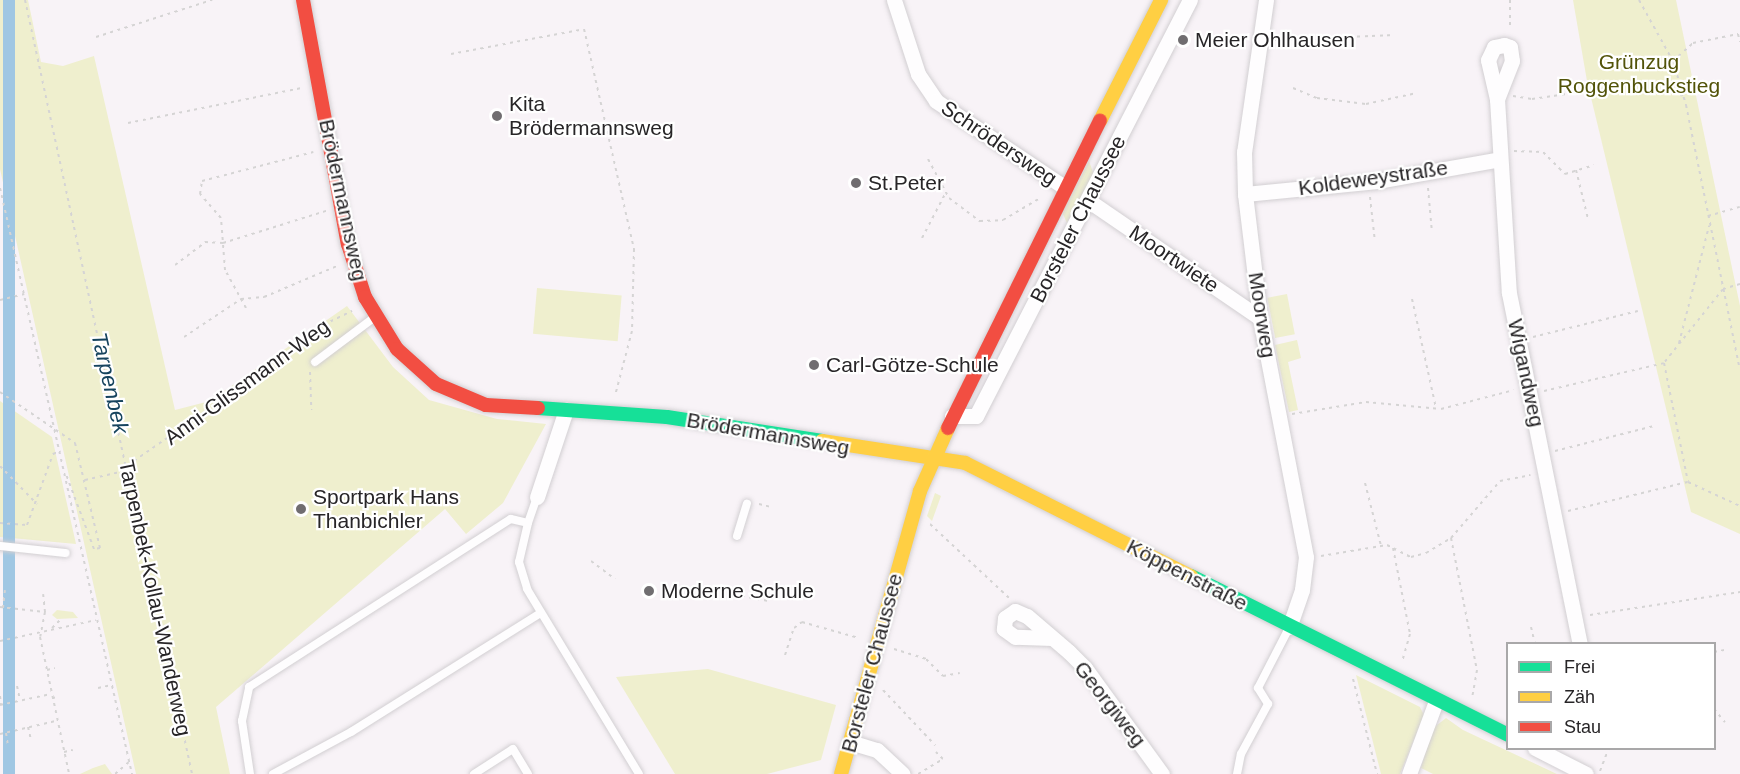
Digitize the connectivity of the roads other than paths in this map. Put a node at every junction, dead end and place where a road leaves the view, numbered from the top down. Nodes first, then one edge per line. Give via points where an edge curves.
1 (303, 0) edge
2 (894, 0) edge
3 (1161, 0) edge
4 (1190, 0) edge
5 (1266, 0) edge
6 (1497, 92) junction
7 (1499, 155) junction
8 (1063, 188) junction
9 (1245, 194) junction
10 (1089, 201) junction
11 (372, 312) junction
12 (1260, 318) junction
13 (315, 362) road end
14 (566, 410) junction
15 (952, 416) junction
16 (934, 459) junction
17 (537, 497) joint
18 (747, 504) dead end
19 (528, 523) junction
20 (738, 536) dead end
21 (0, 546) edge
22 (66, 553) dead end
23 (541, 613) junction
24 (1289, 627) junction
25 (1052, 638) junction
26 (1580, 642) edge
27 (1436, 701) junction
28 (1506, 734) edge
29 (850, 742) junction
30 (1538, 750) edge
31 (250, 774) edge
32 (273, 774) edge
33 (474, 774) edge
34 (528, 774) edge
35 (639, 774) edge
36 (841, 774) edge
37 (903, 774) edge
38 (1162, 774) edge
39 (1237, 774) edge
40 (1409, 774) edge
41 (1586, 774) edge

1 - 11 street, Brödermannsweg via 353,259
2 - 8 street, Schrödersweg via 918,74 936,101
3 - 8 street, Borsteler Chaussee
4 - 10 street, Borsteler Chaussee
5 - 9 street, Moorweg via 1244,152
6 - 6 street, Wigandweg via 1488,60 1498,44 1510,47 1512,61
6 - 7 street, Wigandweg
7 - 9 street, Koldeweystraße via 1368,182
7 - 26 street, Wigandweg via 1509,293 1578,617
8 - 15 street, Borsteler Chaussee
9 - 12 street, Moorweg
10 - 12 street, Moortwiete
10 - 15 street, Borsteler Chaussee via 976,416
11 - 13 lane
11 - 14 street, Brödermannsweg via 397,349 436,384 486,405
12 - 24 street, Moorweg via 1306,557 1302,590
14 - 16 street, Brödermannsweg
14 - 17 street
15 - 16 street, Borsteler Chaussee
16 - 24 street, Köppenstraße via 965,463
16 - 29 street, Borsteler Chaussee via 914,511
17 - 19 lane
18 - 20 lane
19 - 23 lane via 520,570
19 - 31 lane via 511,519 249,687 242,722
21 - 22 lane
23 - 32 lane via 351,732
23 - 35 lane
24 - 27 street, Köppenstraße
24 - 39 lane via 1258,688 1268,704 1241,754
25 - 25 street, Georgiweg via 1020,612 1005,618 1007,633
25 - 38 street, Georgiweg via 1108,694
27 - 28 street, Köppenstraße
27 - 40 street
29 - 36 street, Borsteler Chaussee
29 - 37 street via 877,750
30 - 41 street
33 - 34 lane via 513,749

